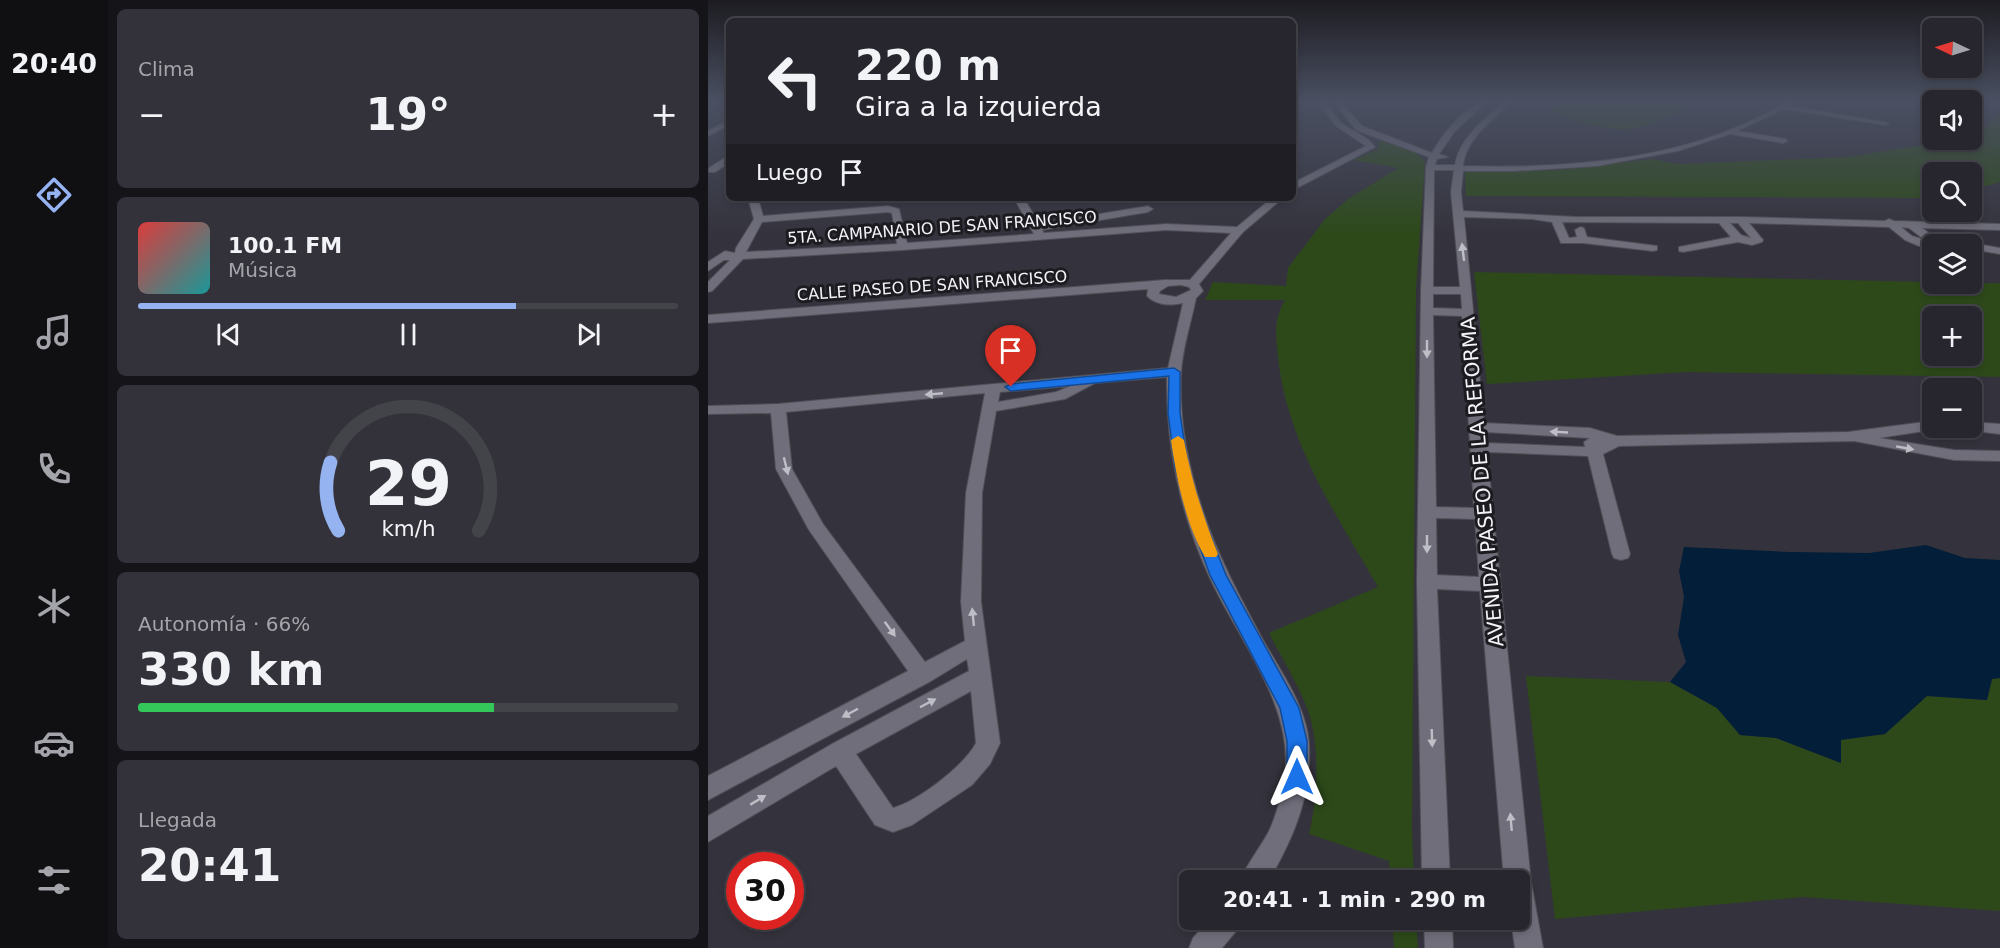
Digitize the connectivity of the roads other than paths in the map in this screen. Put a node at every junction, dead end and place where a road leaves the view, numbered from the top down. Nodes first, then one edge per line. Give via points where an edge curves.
1 (1370, 145) edge
2 (1401, 145) edge
3 (1441, 145) edge
4 (1469, 145) edge
5 (1695, 145) edge
6 (726, 160) edge
7 (1432, 162) junction
8 (1459, 163) junction
9 (726, 170) edge
10 (1296, 185) edge
11 (754, 201) edge
12 (1021, 201) edge
13 (1141, 201) edge
14 (1274, 201) edge
15 (1148, 209) junction
16 (1459, 218) junction
17 (759, 219) junction
18 (1551, 219) junction
19 (1576, 220) junction
20 (1722, 220) junction
21 (1741, 220) junction
22 (1889, 222) junction
23 (1909, 223) junction
24 (1166, 227) junction
25 (2000, 227) edge
26 (1239, 230) junction
27 (1039, 232) junction
28 (1923, 234) edge
29 (1738, 239) junction
30 (1583, 240) junction
31 (1922, 242) edge
32 (903, 247) junction
33 (1653, 248) dead end
34 (1982, 248) edge
35 (1683, 249) dead end
36 (2000, 251) edge
37 (740, 252) junction
38 (708, 268) edge
39 (708, 289) edge
40 (1156, 290) junction
41 (1427, 290) junction
42 (1191, 291) junction
43 (1466, 291) junction
44 (916, 308) junction
45 (1427, 311) junction
46 (1468, 314) junction
47 (708, 319) edge
48 (708, 329) edge
49 (1174, 372) junction
50 (1094, 379) junction
51 (993, 389) junction
52 (778, 408) junction
53 (991, 408) junction
54 (708, 410) edge
55 (1922, 427) edge
56 (1476, 428) junction
57 (1982, 428) edge
58 (2000, 429) edge
59 (1590, 433) junction
60 (1848, 437) junction
61 (1616, 441) junction
62 (1478, 447) junction
63 (1595, 452) junction
64 (2000, 456) edge
65 (1427, 512) junction
66 (1484, 514) junction
67 (1621, 554) dead end
68 (1427, 582) junction
69 (1489, 584) junction
70 (975, 645) junction
71 (923, 675) junction
72 (979, 676) junction
73 (840, 751) junction
74 (708, 789) edge
75 (708, 830) edge
76 (1260, 870) edge
77 (1436, 870) edge
78 (1517, 870) edge
79 (1218, 930) edge
80 (1438, 930) edge
81 (1526, 930) edge
82 (1203, 948) edge
83 (1439, 948) edge
84 (1529, 948) edge

1 - 10 street
2 - 7 street
3 - 7 street
4 - 8 street, AVENIDA PASEO DE LA REFORMA
5 - 8 street via 1646,158 1565,166 1514,169
6 - 9 street via 712,170
7 - 8 street
7 - 41 street, AVENIDA PASEO DE LA REFORMA
8 - 16 street, AVENIDA PASEO DE LA REFORMA via 1455,192
11 - 17 street
12 - 27 street
13 - 15 street
14 - 26 street
15 - 24 street
15 - 27 street
16 - 18 street via 1538,223
43 -> 16 street, AVENIDA PASEO DE LA REFORMA
17 - 32 street via 888,208 896,211
17 - 37 street
18 - 19 street
18 - 30 street via 1565,240
19 - 20 street
19 - 30 street
20 - 21 street
20 - 29 street
21 - 22 street
21 - 29 street via 1758,240
22 - 23 street
22 - 31 street via 1914,242
23 - 25 street
23 - 28 street
24 - 26 street, 5TA. CAMPANARIO DE SAN FRANCISCO
24 - 27 street, 5TA. CAMPANARIO DE SAN FRANCISCO
26 - 42 street
27 - 32 street, 5TA. CAMPANARIO DE SAN FRANCISCO
29 - 35 street
30 - 33 street
32 - 37 street, 5TA. CAMPANARIO DE SAN FRANCISCO
34 - 36 street
37 - 38 street via 721,257
37 - 39 street
40 - 42 street via 1173,282
40 - 42 street via 1164,300
40 - 44 street, CALLE PASEO DE SAN FRANCISCO via 1096,298
41 - 43 street
41 - 45 street, AVENIDA PASEO DE LA REFORMA
42 - 49 street
43 - 46 street, AVENIDA PASEO DE LA REFORMA
44 - 47 street, CALLE PASEO DE SAN FRANCISCO
44 - 48 street, CALLE PASEO DE SAN FRANCISCO
45 - 46 street
45 -> 65 street, AVENIDA PASEO DE LA REFORMA
46 - 56 street, AVENIDA PASEO DE LA REFORMA
49 - 50 street
49 - 76 street via 1174,413 1193,509 1218,575 1289,708 1297,741 1297,777 1281,836
50 - 51 street
50 - 53 street via 1060,396
51 -> 52 street
51 - 53 street
52 - 54 street
52 -> 71 street via 784,469 815,526
70 -> 53 street via 971,602 974,493
55 - 60 street
59 -> 56 street
56 - 62 street, AVENIDA PASEO DE LA REFORMA
57 - 58 street
59 - 61 street
59 - 63 street
60 - 61 street
60 -> 64 street via 1954,455
61 - 63 street
62 - 63 street
62 - 66 street, AVENIDA PASEO DE LA REFORMA
63 - 67 street
65 - 66 street
65 -> 68 street, AVENIDA PASEO DE LA REFORMA
66 - 69 street, AVENIDA PASEO DE LA REFORMA
68 - 69 street
68 -> 77 street, AVENIDA PASEO DE LA REFORMA
78 -> 69 street, AVENIDA PASEO DE LA REFORMA
70 - 71 street
70 - 72 street
71 -> 74 street
73 -> 72 street
72 - 73 street via 988,743 981,759 969,775 903,817 884,817
75 -> 73 street
79 - 82 street
80 - 83 street
81 - 84 street

